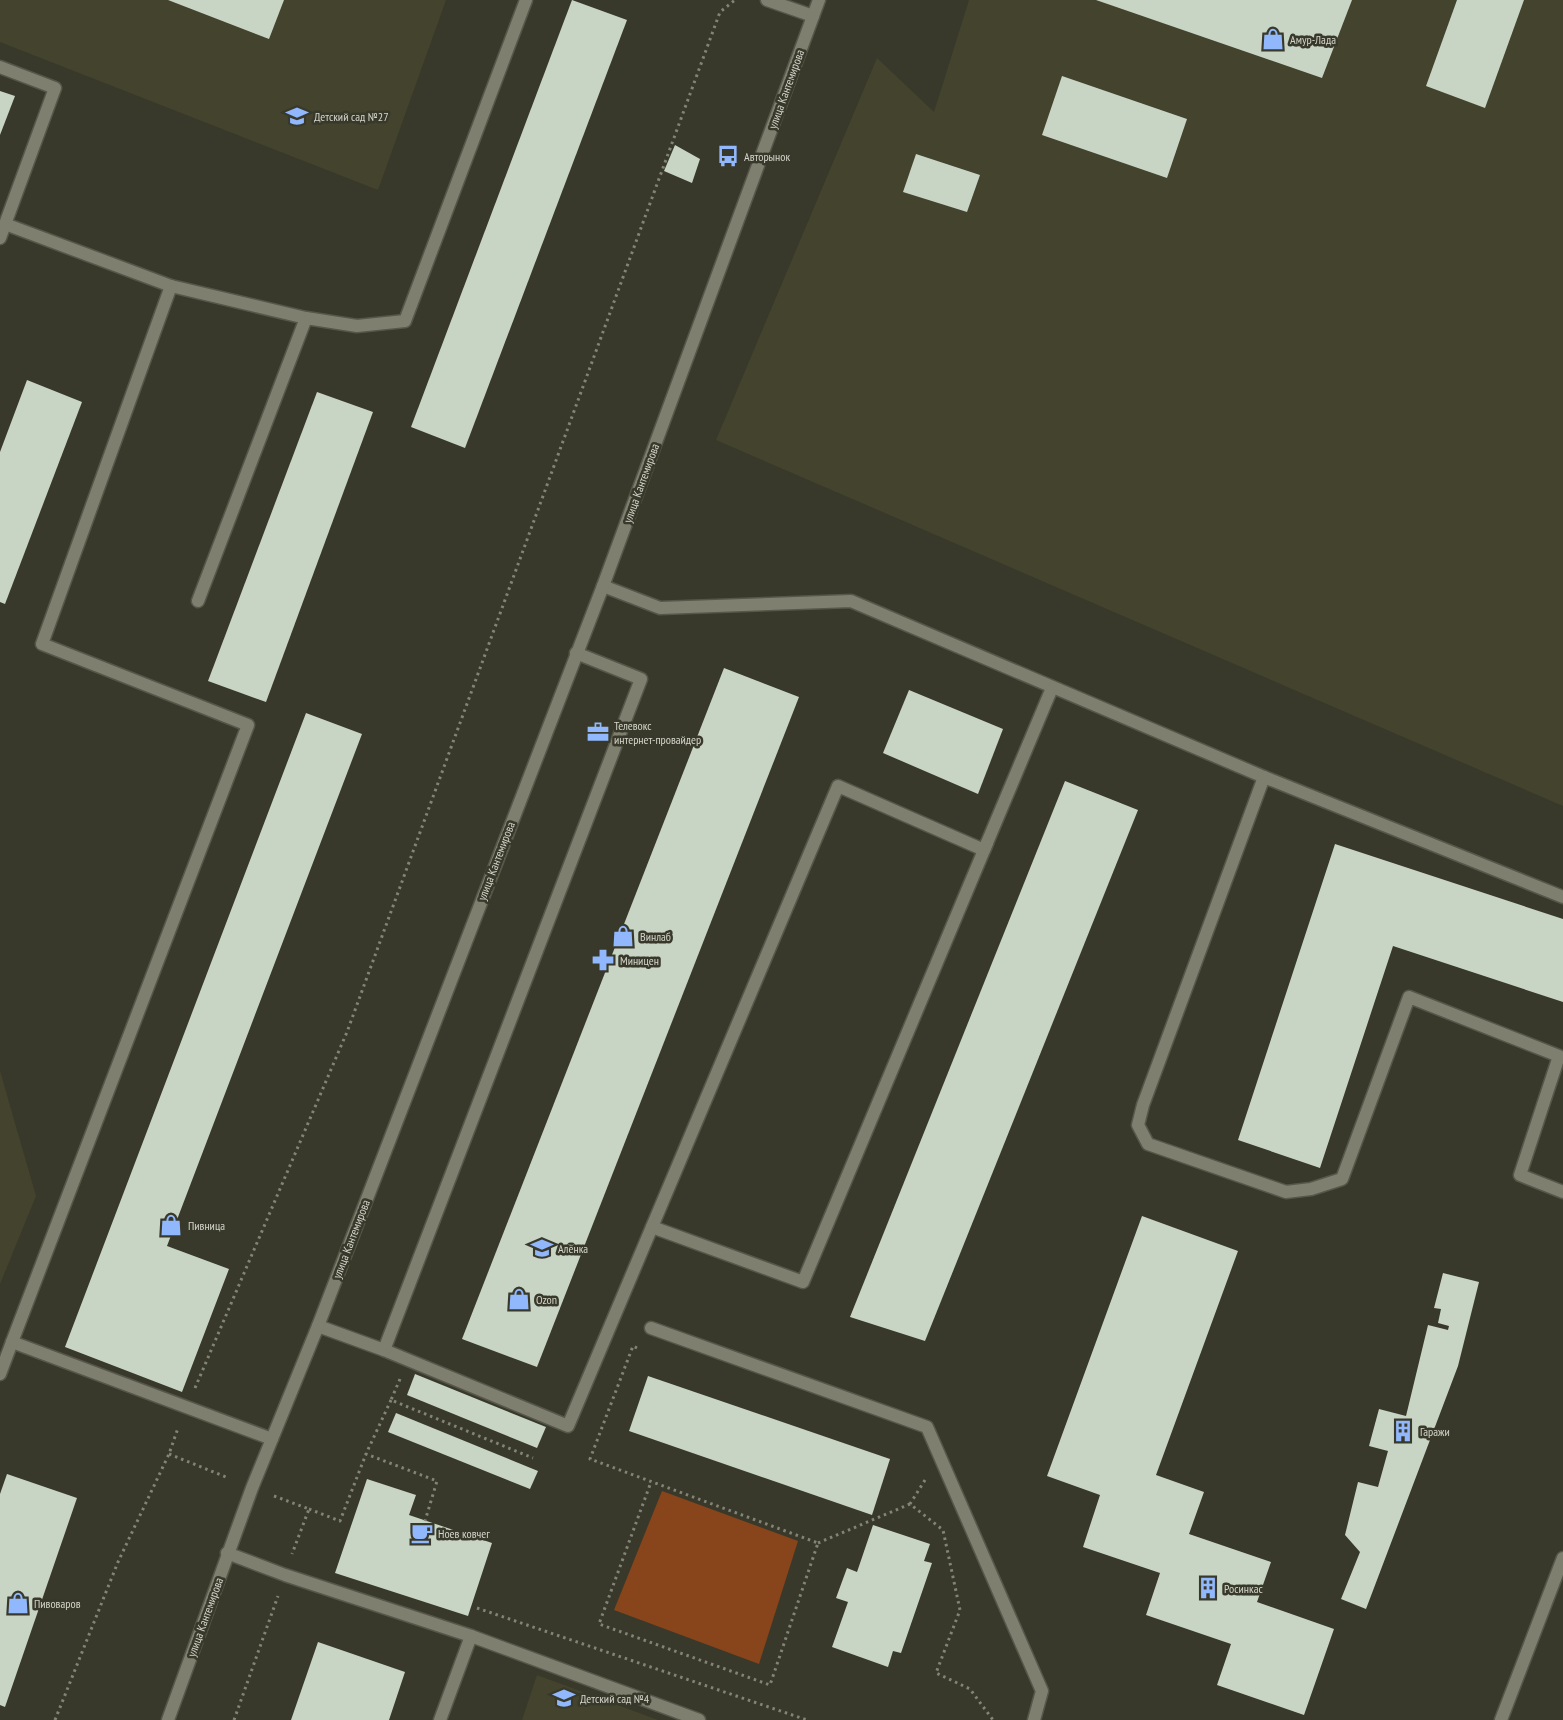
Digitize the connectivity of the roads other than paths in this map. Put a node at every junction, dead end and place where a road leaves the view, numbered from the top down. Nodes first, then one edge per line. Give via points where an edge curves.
1 (526, 0) edge
2 (767, 0) edge
3 (820, 0) edge
4 (813, 16) junction
5 (0, 67) edge
6 (5, 224) junction
7 (0, 238) edge
8 (171, 286) junction
9 (306, 318) junction
10 (603, 586) junction
11 (198, 601) dead end
12 (576, 653) junction
13 (1052, 688) junction
14 (1264, 777) junction
15 (991, 834) junction
16 (1563, 897) edge
17 (1563, 1192) edge
18 (652, 1227) junction
19 (318, 1326) junction
20 (651, 1328) dead end
21 (12, 1342) junction
22 (384, 1350) junction
23 (0, 1374) edge
24 (272, 1439) junction
25 (227, 1553) junction
26 (1563, 1558) edge
27 (471, 1636) junction
28 (168, 1720) edge
29 (440, 1720) edge
30 (699, 1720) edge
31 (1034, 1720) edge
32 (1501, 1720) edge

1 - 9 street via 405,322 357,326
2 - 4 street
3 - 4 street, улица Кантемирова
4 - 10 street, улица Кантемирова
5 - 6 street via 55,88
6 - 7 street
6 - 8 street
8 - 9 street
8 - 21 street via 42,644 248,725
9 - 11 street
10 - 12 street, улица Кантемирова
10 - 13 street via 660,608 851,601
12 - 19 street, улица Кантемирова
12 - 22 street via 641,679
13 - 14 street
13 - 15 street
14 - 16 street
14 - 17 street via 1142,1105 1138,1125 1148,1144 1286,1192 1312,1190 1342,1179 1409,997 1559,1056 1520,1175
15 - 18 street via 803,1282
15 - 18 street via 984,850 838,786
18 - 22 street via 568,1426
19 - 22 street
19 - 24 street, улица Кантемирова
20 - 31 street via 927,1427 1042,1692
21 - 23 street
21 - 24 street
24 - 25 street, улица Кантемирова
25 - 27 street
25 - 28 street, улица Кантемирова
26 - 32 street
27 - 29 street
27 - 30 street

